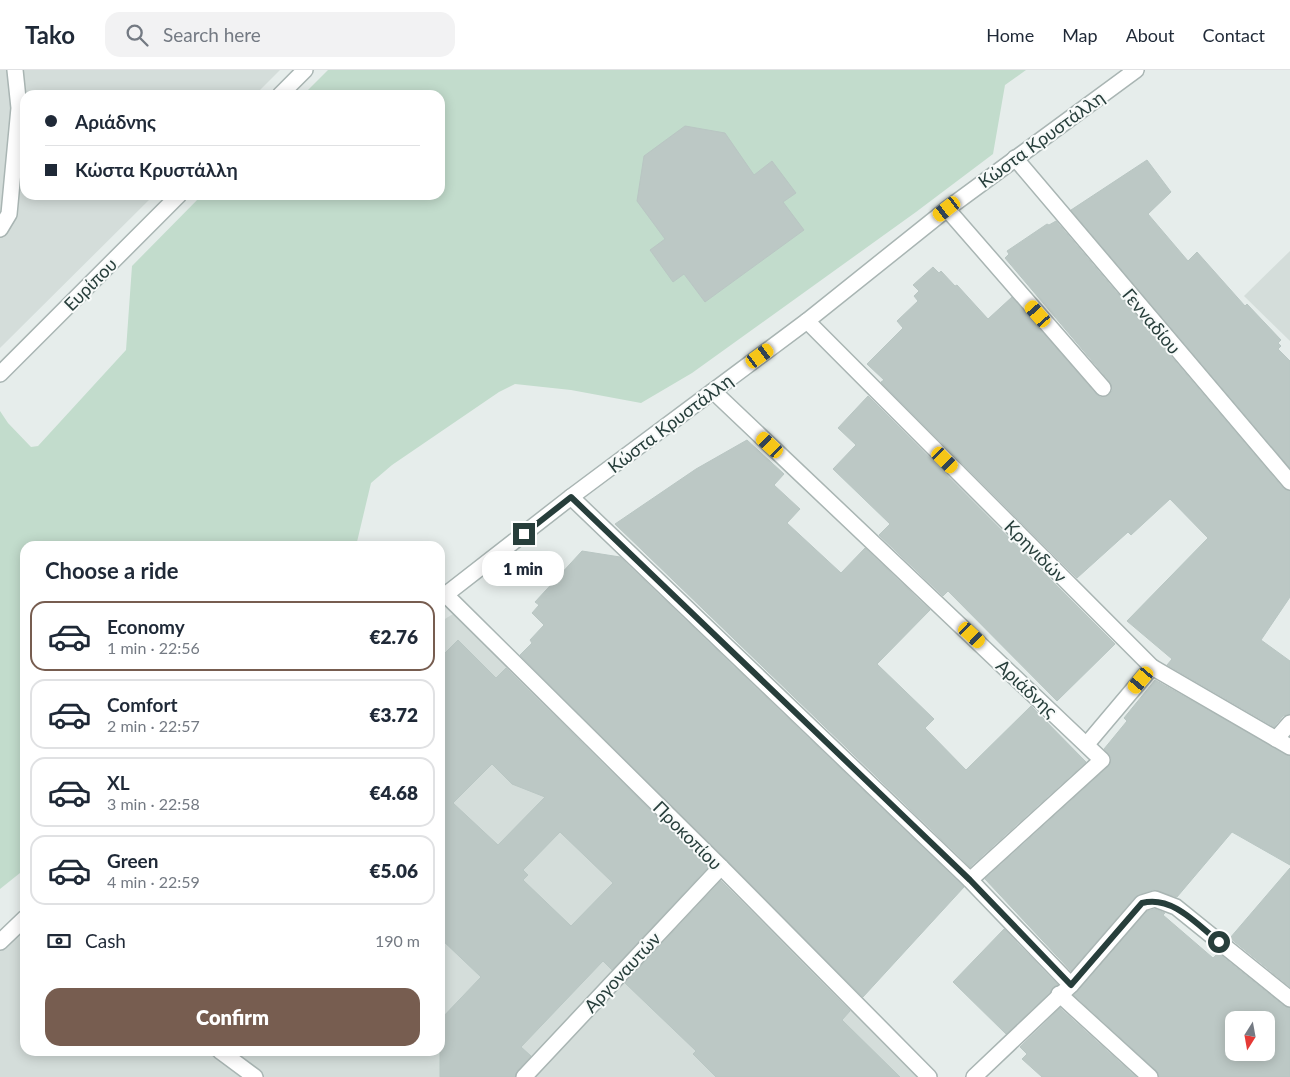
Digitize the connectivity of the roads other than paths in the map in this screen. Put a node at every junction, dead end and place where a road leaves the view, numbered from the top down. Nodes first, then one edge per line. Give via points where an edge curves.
1 (15, 70) edge
2 (305, 70) edge
3 (1136, 70) edge
4 (285, 90) edge
5 (1015, 158) junction
6 (174, 200) edge
7 (947, 209) junction
8 (0, 229) edge
9 (807, 321) junction
10 (0, 374) edge
11 (1103, 388) dead end
12 (713, 391) junction
13 (1290, 482) edge
14 (571, 497) junction
15 (445, 595) edge
16 (445, 599) edge
17 (1152, 667) junction
18 (1290, 723) edge
19 (1276, 739) junction
20 (1086, 744) junction
21 (1290, 747) edge
22 (721, 867) junction
23 (970, 880) junction
24 (20, 922) edge
25 (3, 934) edge
26 (1065, 990) junction
27 (1290, 999) edge
28 (227, 1056) edge
29 (255, 1077) edge
30 (524, 1077) edge
31 (928, 1077) edge
32 (974, 1077) edge
33 (1150, 1077) edge

1 - 8 street via 19,108 9,214
2 - 4 street
3 - 5 street, Κώστα Κρυστάλλη
5 - 7 street, Κώστα Κρυστάλλη
5 - 13 street, Γενναδίου
6 - 10 street, Ευρίπου
7 - 9 street, Κώστα Κρυστάλλη
7 - 11 street
9 - 12 street, Κώστα Κρυστάλλη
9 - 17 street, Κρηνιδών
12 - 14 street, Κώστα Κρυστάλλη
12 - 20 street, Αριάδνης
14 - 15 street, Κώστα Κρυστάλλη
14 - 23 street
16 - 22 street, Προκοπίου
17 - 19 street, Κρηνιδών
17 - 20 street
18 - 19 street
19 - 21 street, Κρηνιδών
20 - 23 street, Αριάδνης via 1102,760
22 - 30 street, Αργοναυτών
22 - 31 street, Προκοπίου
23 - 26 street
24 - 25 street
26 - 27 street via 1142,903 1155,900 1176,907
26 - 32 street
26 - 33 street
28 - 29 street

